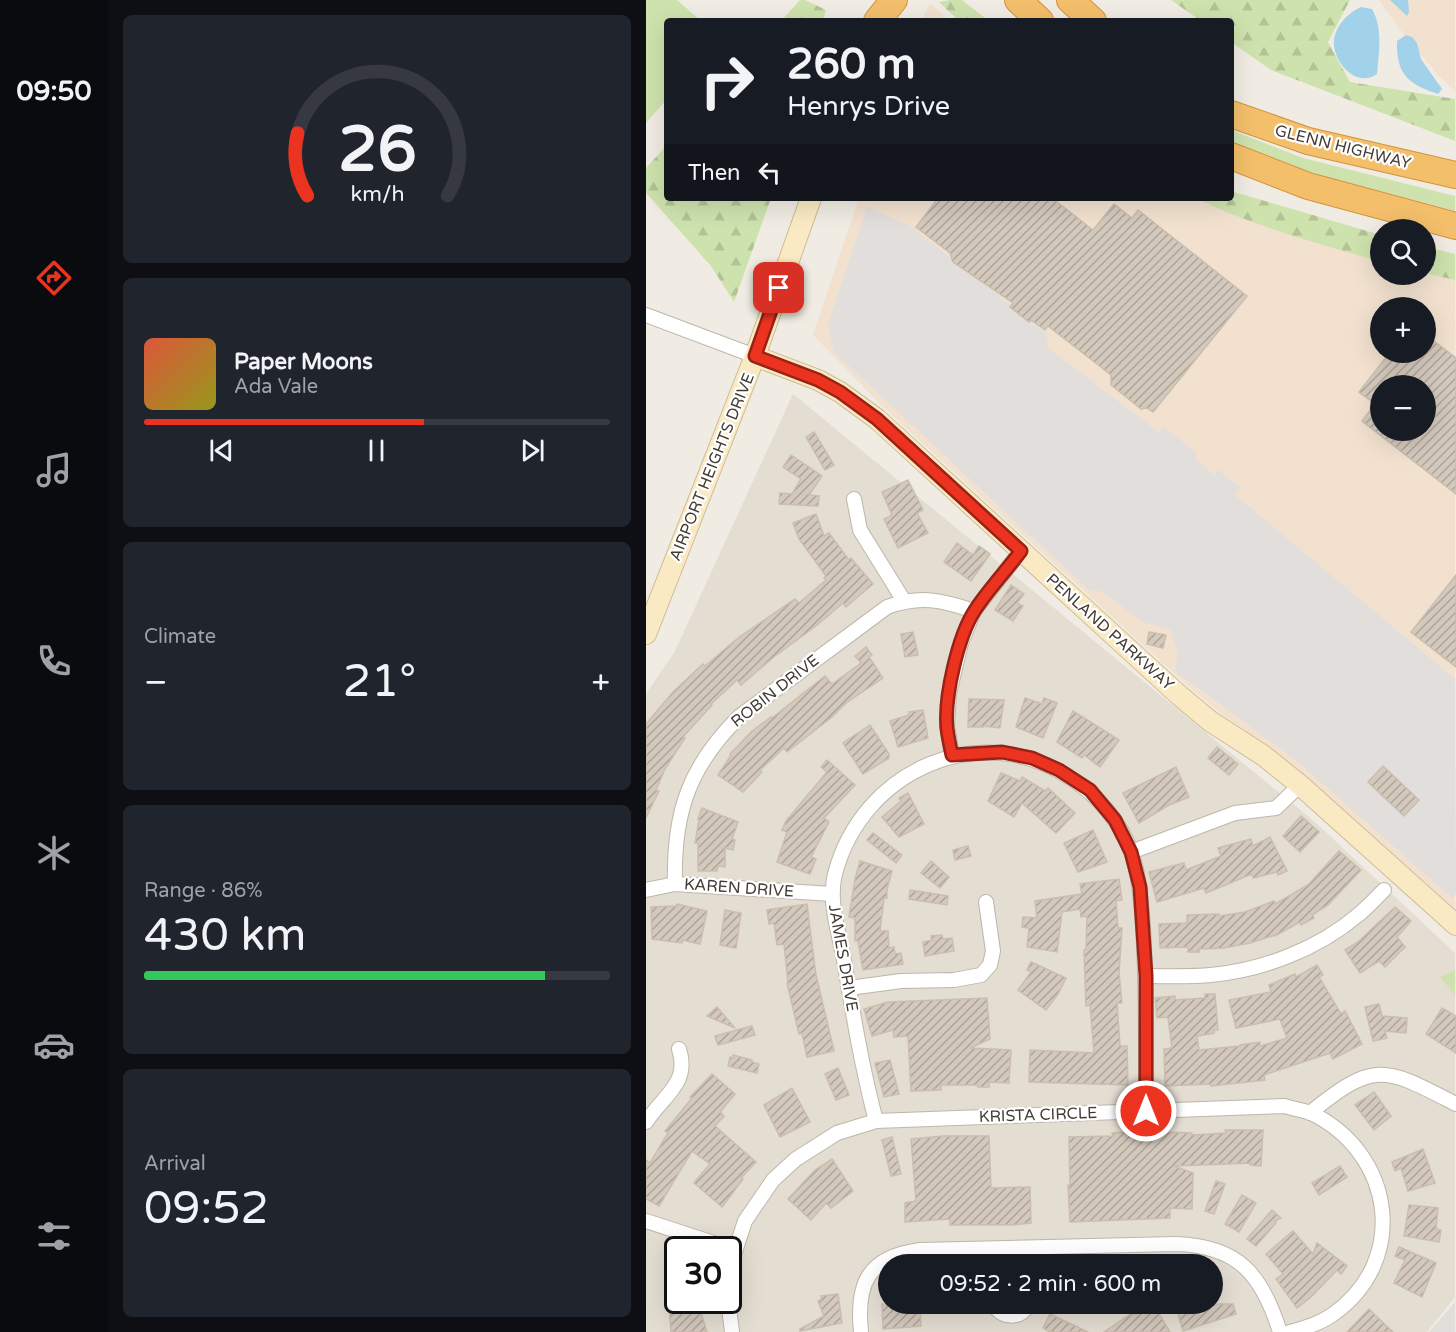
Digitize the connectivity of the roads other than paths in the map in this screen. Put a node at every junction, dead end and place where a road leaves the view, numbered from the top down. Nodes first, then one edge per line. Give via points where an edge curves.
1 (880, 0) edge
2 (894, 0) edge
3 (1018, 0) edge
4 (1070, 0) edge
5 (873, 18) edge
6 (879, 18) edge
7 (1037, 18) edge
8 (1090, 18) edge
9 (1234, 115) edge
10 (1234, 157) edge
11 (1456, 175) edge
12 (810, 201) edge
13 (1456, 226) edge
14 (646, 315) edge
15 (755, 356) junction
16 (853, 499) dead end
17 (1021, 551) junction
18 (904, 601) junction
19 (974, 611) junction
20 (646, 633) edge
21 (952, 755) junction
22 (1300, 785) junction
23 (1131, 852) junction
24 (675, 884) junction
25 (646, 890) edge
26 (1384, 890) dead end
27 (832, 894) junction
28 (986, 902) dead end
29 (1456, 925) edge
30 (1146, 976) junction
31 (848, 988) junction
32 (679, 1049) dead end
33 (1456, 1104) edge
34 (1146, 1111) junction
35 (1310, 1113) junction
36 (876, 1120) junction
37 (646, 1122) edge
38 (646, 1221) edge
39 (692, 1236) edge
40 (740, 1236) edge
41 (1030, 1248) junction
42 (988, 1249) junction
43 (988, 1254) edge
44 (1030, 1254) edge
45 (730, 1314) edge
46 (732, 1332) edge
47 (861, 1332) edge
48 (1280, 1332) edge
49 (1290, 1332) edge

1 - 5 street
2 - 6 highway
3 - 7 highway
4 - 8 highway
9 - 11 highway, GLENN HIGHWAY via 1308,141
10 - 13 highway via 1308,186
12 - 15 street, AIRPORT HEIGHTS DRIVE
14 - 15 street
15 - 17 street, PENLAND PARKWAY via 818,380 877,419
15 - 20 street, AIRPORT HEIGHTS DRIVE
16 - 18 street via 860,530
17 - 19 street
17 - 22 street, PENLAND PARKWAY via 1180,696
18 - 19 street, ROBIN DRIVE via 947,601
18 - 24 street, ROBIN DRIVE via 878,614 740,716 718,737 688,787 674,853
19 - 21 street via 949,694 947,726
21 - 23 street, JAMES DRIVE via 1002,752 1032,758 1059,770 1090,790 1115,820
21 - 27 street, JAMES DRIVE via 892,784 860,818 835,876
22 - 23 street via 1276,808 1227,816
22 - 29 street, PENLAND PARKWAY
23 - 30 street, JAMES DRIVE via 1140,887
24 - 25 street, KAREN DRIVE
24 - 27 street, KAREN DRIVE
26 - 30 street via 1358,916 1293,954 1211,975
27 - 31 street, JAMES DRIVE
28 - 31 street via 993,951 990,965 981,975
30 - 34 street, JAMES DRIVE
31 - 36 street, JAMES DRIVE
32 - 37 street via 683,1061 681,1078
33 - 35 street via 1412,1082 1374,1074 1358,1078
34 - 35 street, KRISTA CIRCLE via 1285,1106
34 - 36 street, KRISTA CIRCLE
35 - 49 street, KRISTA CIRCLE via 1336,1128 1370,1167 1382,1201 1383,1226 1368,1275 1352,1298 1331,1316
36 - 40 street, KRISTA CIRCLE via 837,1133 796,1159 758,1200
38 - 39 street
41 - 42 street
41 - 44 street
41 - 48 street via 1176,1244 1220,1252 1259,1282
42 - 43 street
42 - 47 street via 920,1250 886,1258 865,1283 860,1306
45 - 46 street

